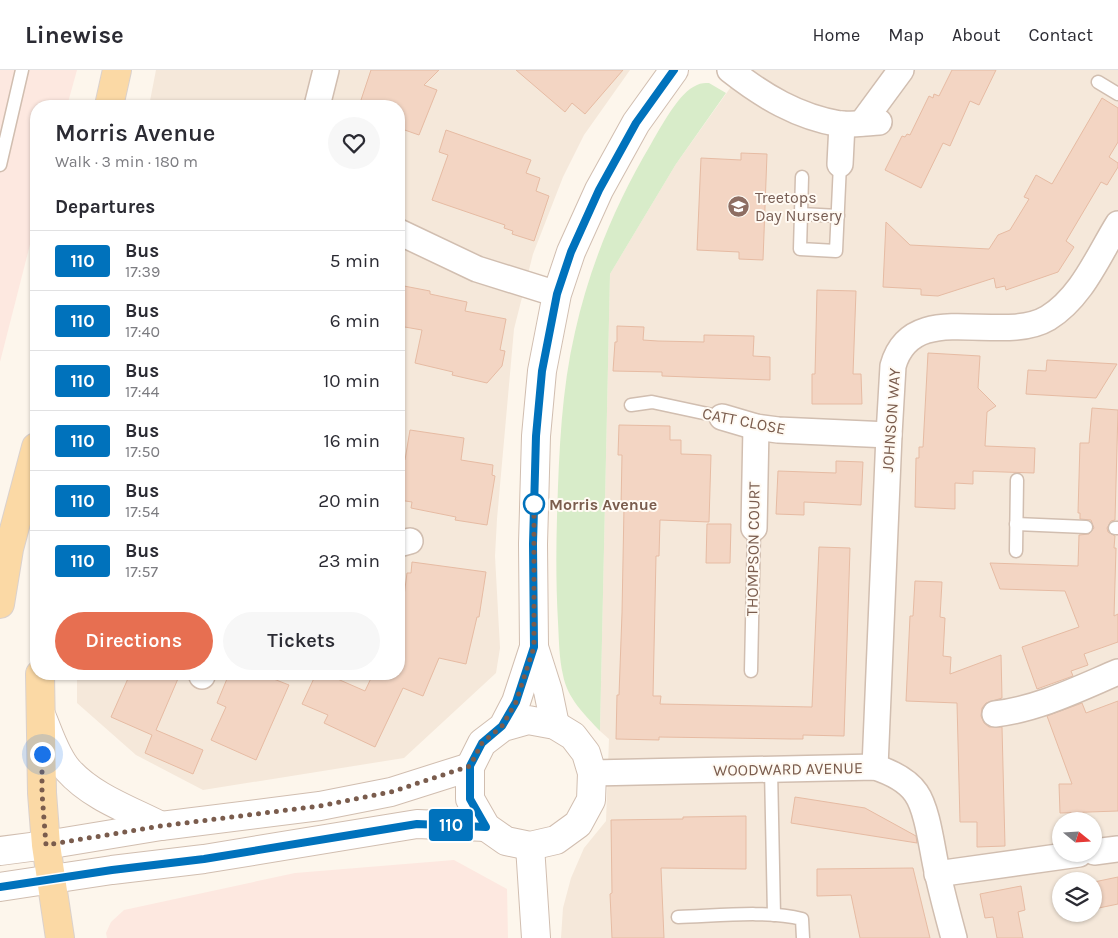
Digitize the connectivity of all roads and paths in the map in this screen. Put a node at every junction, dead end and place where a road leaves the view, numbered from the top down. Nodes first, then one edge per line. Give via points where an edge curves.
1 (117, 70) edge
2 (326, 70) edge
3 (674, 70) edge
4 (730, 70) edge
5 (901, 70) edge
6 (19, 72) edge
7 (1098, 82) dead end
8 (1118, 94) edge
9 (110, 100) edge
10 (318, 100) edge
11 (861, 123) junction
12 (840, 164) joint
13 (0, 165) edge
14 (802, 177) dead end
15 (801, 214) junction
16 (838, 216) junction
17 (1118, 224) edge
18 (405, 235) edge
19 (557, 294) junction
20 (631, 405) dead end
21 (722, 417) joint
22 (756, 426) junction
23 (889, 435) junction
24 (30, 470) edge
25 (1017, 480) dead end
26 (1016, 524) junction
27 (1086, 527) dead end
28 (754, 528) joint
29 (1016, 551) dead end
30 (0, 604) edge
31 (534, 647) junction
32 (750, 671) dead end
33 (1118, 672) edge
34 (40, 680) edge
35 (996, 714) dead end
36 (41, 715) junction
37 (555, 725) junction
38 (502, 726) junction
39 (470, 766) junction
40 (875, 767) junction
41 (771, 769) junction
42 (592, 774) junction
43 (161, 826) junction
44 (486, 827) junction
45 (46, 845) junction
46 (530, 846) junction
47 (1118, 849) edge
48 (0, 851) edge
49 (1102, 851) edge
50 (1052, 858) edge
51 (937, 874) junction
52 (52, 879) junction
53 (0, 887) edge
54 (774, 915) junction
55 (678, 917) dead end
56 (60, 938) edge
57 (536, 938) edge
58 (803, 938) edge
59 (954, 938) edge

1 - 9 main road
2 - 10 street
3 - 19 street via 636,123 599,190 571,252
4 - 11 street via 789,109 817,118
5 - 11 street
6 - 13 lane
7 - 8 lane
11 - 12 street
12 - 16 lane
14 - 15 lane
15 - 16 lane
15 - 16 lane via 800,249 836,251
17 - 23 street, JOHNSON WAY via 1071,300 1047,319 1030,325 1002,328 931,328 912,335 896,355 893,366
18 - 19 street via 468,266
19 - 31 street via 542,371 536,436
20 - 21 lane, CATT CLOSE via 652,402
21 - 22 street, CATT CLOSE
22 - 23 street, CATT CLOSE via 778,430
22 - 28 street, THOMPSON COURT
23 - 40 street, JOHNSON WAY
24 - 30 main road via 9,549
25 - 26 lane
26 - 27 lane
26 - 29 lane
28 - 32 lane, THOMPSON COURT
31 - 37 street
31 - 38 street via 516,702
33 - 35 street via 1042,703
34 - 36 main road
36 - 43 street via 68,770 92,791
36 - 45 main road
37 - 38 street via 528,720
37 - 42 street via 573,736 586,753
38 - 39 street via 482,743
39 - 43 street via 391,792 347,801
39 - 44 street via 470,799
40 - 41 street, WOODWARD AVENUE
40 - 51 street, WOODWARD AVENUE via 904,781 916,792 922,804
41 - 42 street, WOODWARD AVENUE
41 - 54 lane
42 - 46 street via 591,800 578,824 556,840
43 - 45 street
44 - 46 street via 506,841
44 - 52 street via 417,824 204,859
45 - 48 street
45 - 52 main road
46 - 57 street
47 - 49 street
50 - 51 street
51 - 59 street, WOODWARD AVENUE
52 - 53 street
52 - 56 main road
54 - 55 lane
54 - 58 lane via 802,919

